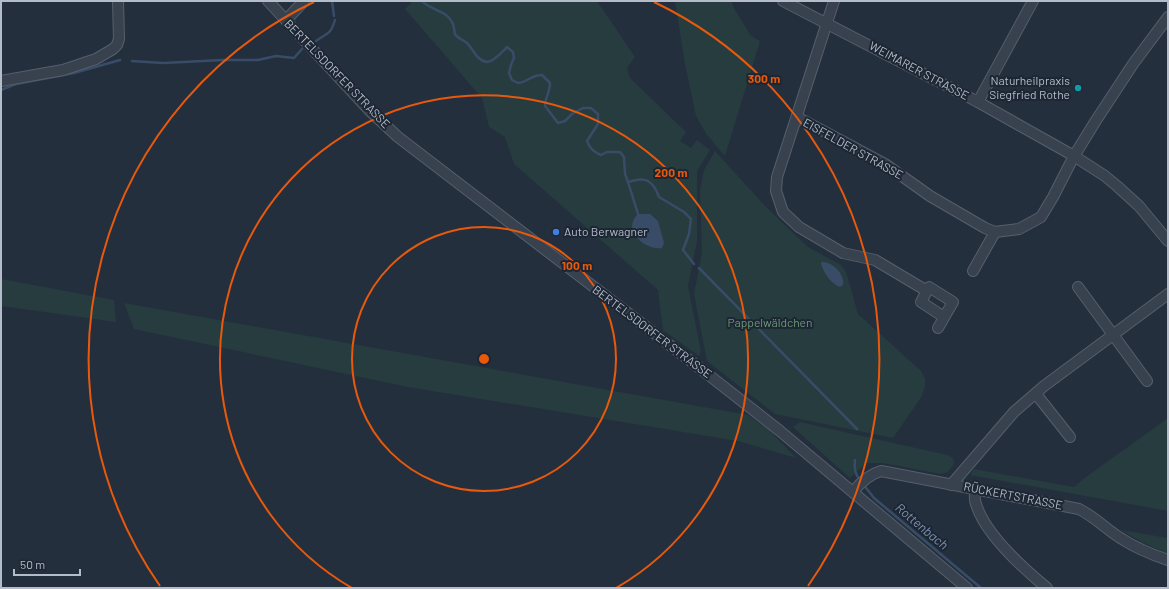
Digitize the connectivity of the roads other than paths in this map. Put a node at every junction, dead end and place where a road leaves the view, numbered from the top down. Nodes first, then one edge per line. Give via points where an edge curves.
1 (118, 1) edge
2 (268, 1) edge
3 (304, 1) edge
4 (783, 1) edge
5 (834, 1) edge
6 (1033, 1) edge
7 (1167, 19) edge
8 (286, 20) junction
9 (828, 23) junction
10 (1, 81) edge
11 (978, 102) junction
12 (796, 117) junction
13 (1074, 156) junction
14 (995, 232) junction
15 (1168, 241) edge
16 (973, 272) dead end
17 (1078, 287) dead end
18 (927, 291) junction
19 (1168, 294) edge
20 (944, 317) junction
21 (938, 328) dead end
22 (1112, 334) junction
23 (1147, 382) dead end
24 (1036, 394) junction
25 (1070, 437) dead end
26 (950, 484) junction
27 (858, 486) junction
28 (975, 489) junction
29 (1168, 560) edge
30 (967, 588) edge
31 (1047, 588) edge

1 - 10 street via 119,39 113,49 96,59 64,70
2 - 8 street, BERTELSDORFER STRASSE
3 - 8 street
4 - 9 street, WEIMARER STRASSE
5 - 9 street, EISFELDER STRASSE
6 - 11 street
7 - 13 street via 1133,64
8 - 27 street, BERTELSDORFER STRASSE via 369,110 398,137 795,443
9 - 11 street, WEIMARER STRASSE
9 - 12 street, EISFELDER STRASSE
11 - 13 street, WEIMARER STRASSE
12 - 14 street, EISFELDER STRASSE via 885,164 930,196
12 - 18 street via 777,177 776,191 783,212 799,227 843,253 874,260
13 - 14 street via 1041,217 1019,229
13 - 15 street, WEIMARER STRASSE via 1117,186 1139,206
14 - 16 street
17 - 22 street
18 - 20 street via 921,302
18 - 20 street via 929,287 953,302
19 - 22 street
20 - 21 street
22 - 23 street
22 - 24 street
24 - 25 street
24 - 26 street via 1014,412
26 - 27 street, RÜCKERTSTRASSE via 881,471
26 - 28 street, RÜCKERTSTRASSE
27 - 30 street, BERTELSDORFER STRASSE via 899,531
28 - 29 street, RÜCKERTSTRASSE via 1079,509 1124,540
28 - 31 street via 975,503 985,523 1001,544

